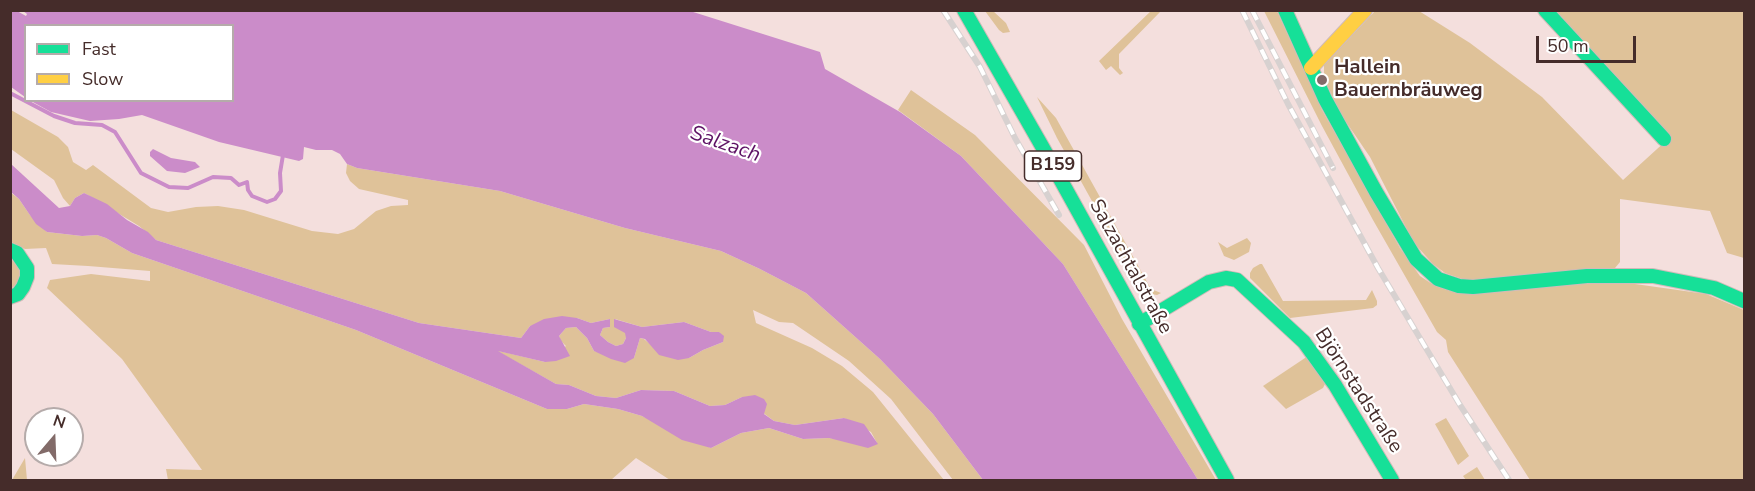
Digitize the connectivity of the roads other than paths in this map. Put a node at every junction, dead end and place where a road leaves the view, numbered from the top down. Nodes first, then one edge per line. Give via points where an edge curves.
1 (964, 10) edge
2 (1285, 10) edge
3 (1365, 10) edge
4 (1545, 10) edge
5 (1311, 68) junction
6 (1664, 139) dead end
7 (10, 250) edge
8 (10, 297) edge
9 (1744, 301) edge
10 (1139, 324) junction
11 (1227, 480) edge
12 (1392, 480) edge

1 - 10 street, Salzachtalstraße / B159
2 - 5 street
3 - 5 street
4 - 6 street
5 - 9 street via 1407,246 1438,279 1473,287 1587,276 1653,276 1714,288
7 - 8 street via 23,260 27,277 18,294
10 - 11 street, Salzachtalstraße / B159
10 - 12 street, Björnstadstraße via 1209,282 1237,280 1304,342 1335,385

